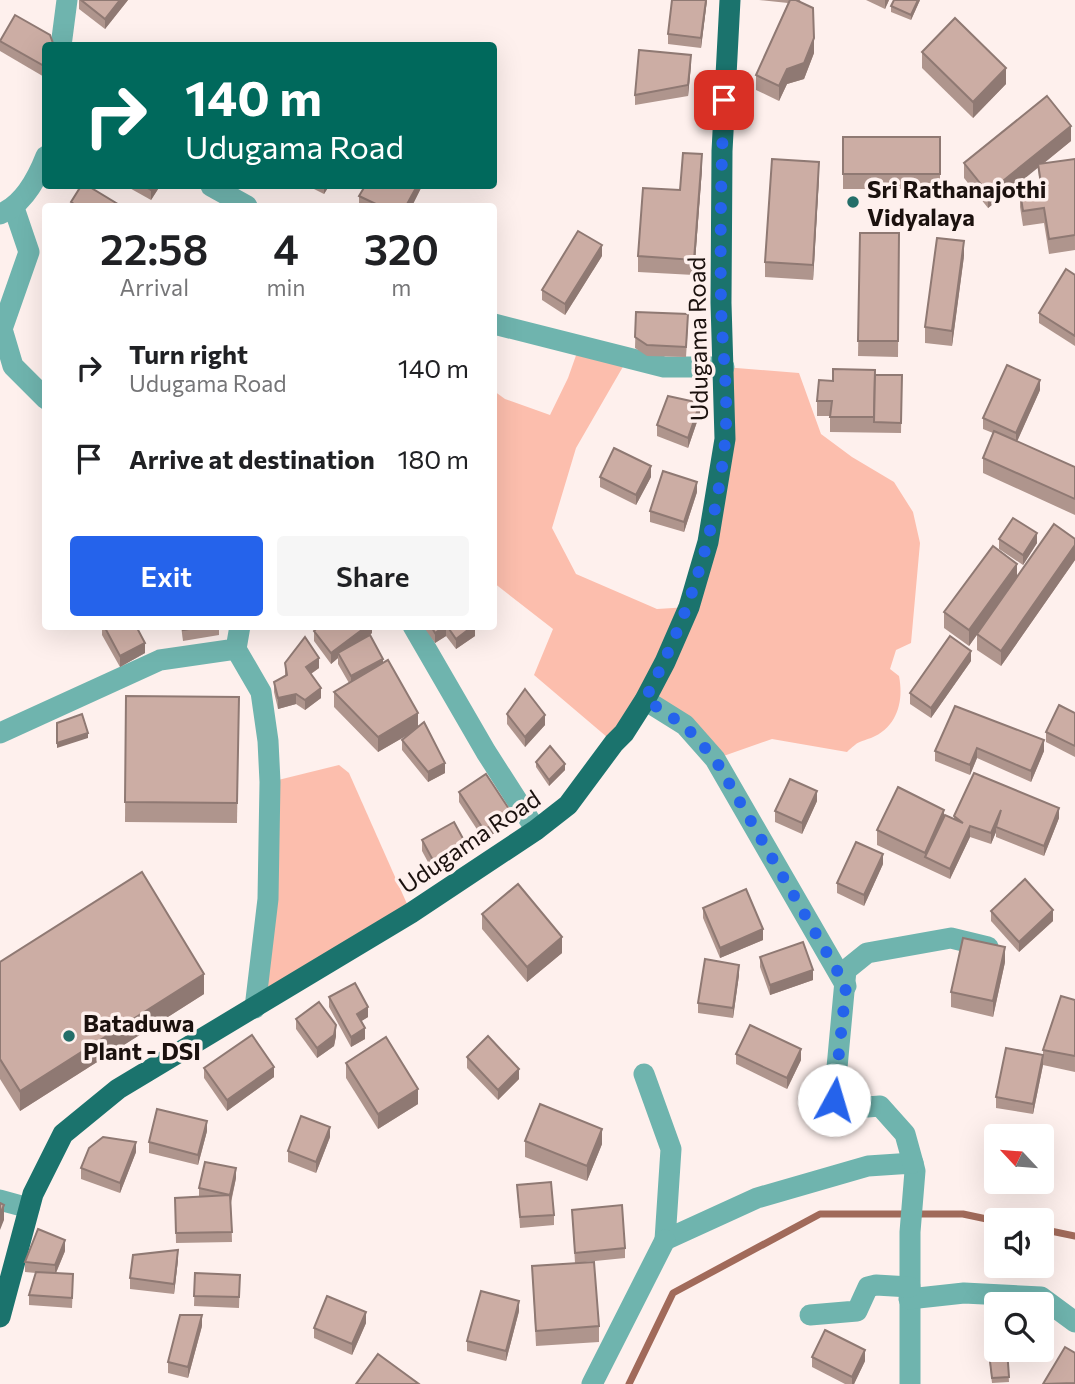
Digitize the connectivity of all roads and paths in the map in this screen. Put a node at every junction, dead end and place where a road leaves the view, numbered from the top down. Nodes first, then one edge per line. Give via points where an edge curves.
1 (67, 0) edge
2 (730, 0) edge
3 (62, 42) edge
4 (42, 166) edge
5 (216, 189) edge
6 (242, 203) edge
7 (7, 211) edge
8 (497, 325) edge
9 (724, 367) junction
10 (42, 395) edge
11 (239, 630) edge
12 (415, 630) edge
13 (236, 649) junction
14 (645, 699) junction
15 (0, 733) edge
16 (536, 830) junction
17 (1000, 950) edge
18 (846, 986) junction
19 (255, 1008) junction
20 (643, 1074) dead end
21 (914, 1167) junction
22 (0, 1200) edge
23 (29, 1208) junction
24 (665, 1240) junction
25 (909, 1293) junction
26 (810, 1315) dead end
27 (0, 1317) edge
28 (1075, 1322) edge
29 (592, 1384) edge
30 (910, 1384) edge

1 - 3 street
2 - 9 main road, Udugama Road via 722,151
4 - 7 street
5 - 6 street
7 - 10 street via 29,252 2,329 13,366
8 - 9 street via 664,367
9 - 14 main road, Udugama Road via 725,439 708,542 688,607
11 - 13 street
12 - 16 street
13 - 15 street via 159,660
13 - 19 street via 261,692 271,782 268,899
14 - 16 main road, Udugama Road via 568,805
14 - 18 street via 685,726 715,759
16 - 19 main road, Udugama Road
17 - 18 street via 951,938 867,953 846,970
18 - 21 street via 834,1100 842,1108 880,1107 905,1134
19 - 23 main road, Udugama Road via 118,1088 63,1134
20 - 24 street via 671,1149
21 - 24 street via 868,1166 757,1198
21 - 25 street
22 - 23 street
23 - 27 main road, Udugama Road
24 - 29 street
25 - 26 street via 876,1285 868,1287 857,1311
25 - 28 street via 1041,1297
25 - 30 street

